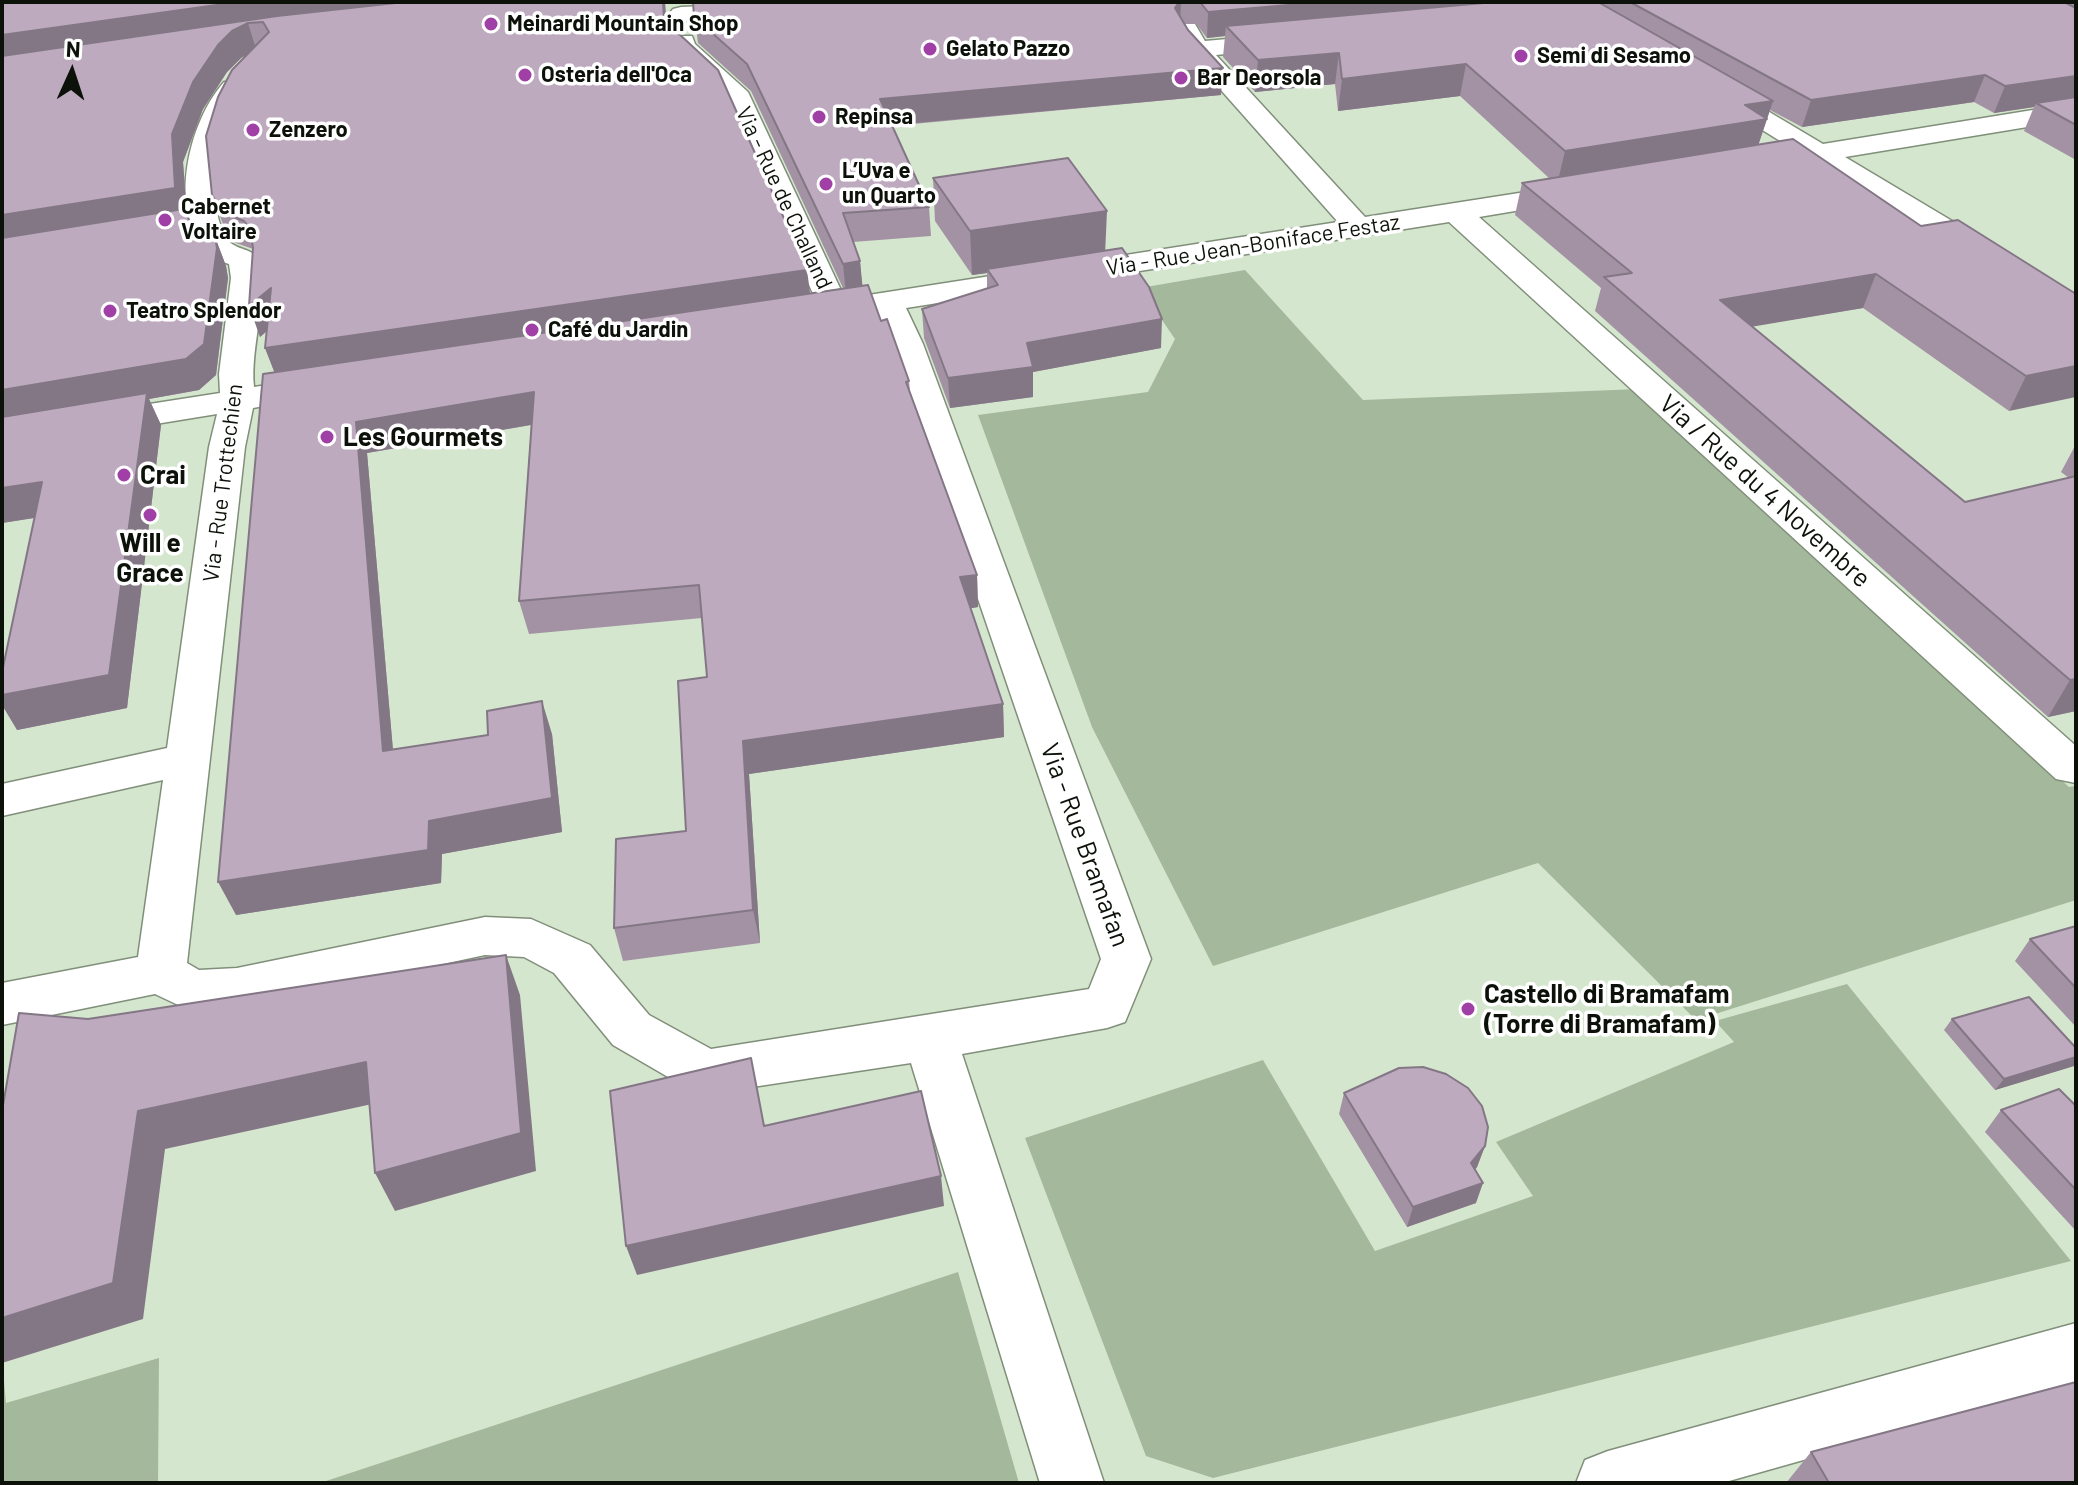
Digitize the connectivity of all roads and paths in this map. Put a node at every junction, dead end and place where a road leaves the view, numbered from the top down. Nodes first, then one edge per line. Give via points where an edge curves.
1 (1170, 2) edge
2 (1140, 3) edge
3 (680, 8) edge
4 (781, 11) edge
5 (1306, 39) edge
6 (1198, 49) junction
7 (250, 73) edge
8 (1691, 77) edge
9 (2076, 111) edge
10 (1819, 153) junction
11 (1731, 167) edge
12 (1609, 188) edge
13 (1457, 213) junction
14 (205, 225) junction
15 (1360, 229) junction
16 (174, 230) edge
17 (887, 301) junction
18 (2076, 308) edge
19 (819, 312) joint
20 (353, 382) edge
21 (238, 398) junction
22 (2, 438) edge
23 (188, 759) junction
24 (2074, 768) edge
25 (2, 800) edge
26 (161, 973) junction
27 (2, 1004) edge
28 (930, 1038) junction
29 (2076, 1353) edge
30 (1072, 1483) edge
31 (1608, 1483) edge

1 - 2 street
1 - 6 street
3 - 4 street
3 - 19 street, Via - Rue de Challand via 683,46 748,91
5 - 6 street
6 - 15 street via 1263,111
7 - 14 street via 228,92 199,164
8 - 10 street
9 - 10 street
10 - 11 street
10 - 18 street
12 - 13 street, Via - Rue Jean-Boniface Festaz
13 - 15 street, Via - Rue Jean-Boniface Festaz
13 - 24 street, Via / Rue du 4 Novembre
14 - 16 street
14 - 21 street, Via - Rue Trottechien via 219,250 243,259
15 - 17 street, Via - Rue Jean-Boniface Festaz
17 - 19 street, Via - Rue Jean-Boniface Festaz
17 - 28 street, Via - Rue Bramafan via 907,344 1126,959 1107,1007
20 - 21 street
21 - 22 street
21 - 23 street, Via - Rue Trottechien via 227,447
23 - 25 street
23 - 26 street, Via - Rue Trottechien
26 - 27 street
26 - 28 street via 193,991 237,988 485,936 531,938 572,959 631,1030 706,1072
28 - 30 street
29 - 31 street

